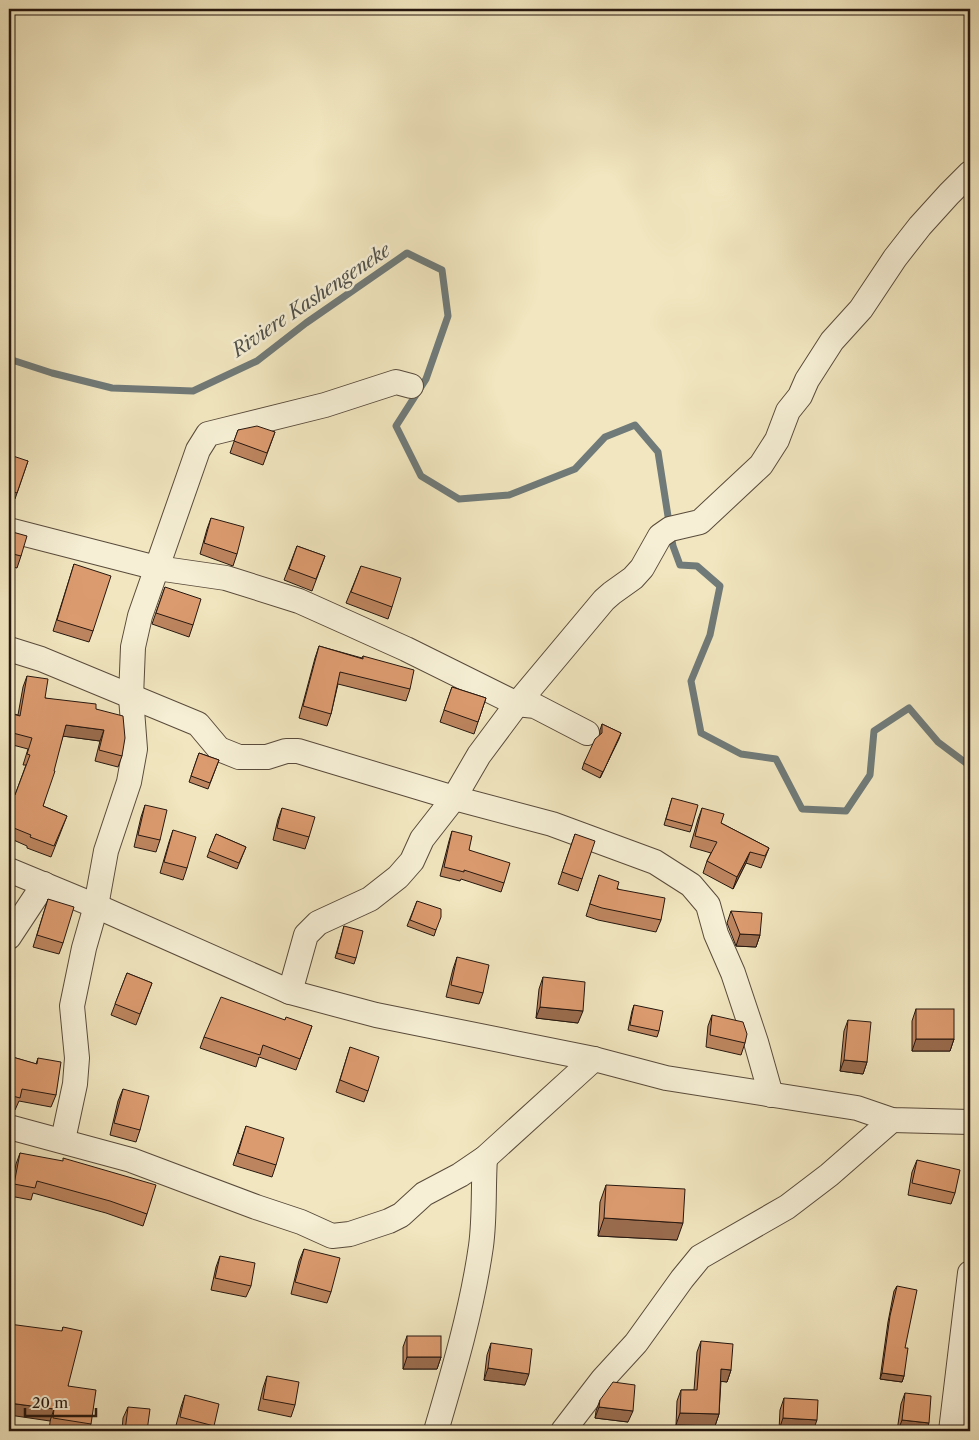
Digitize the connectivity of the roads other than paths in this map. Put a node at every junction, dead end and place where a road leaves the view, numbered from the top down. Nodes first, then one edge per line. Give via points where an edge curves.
1 (970, 173) edge
2 (411, 386) dead end
3 (9, 530) edge
4 (157, 568) junction
5 (9, 649) edge
6 (131, 698) junction
7 (517, 704) junction
8 (586, 733) dead end
9 (454, 798) junction
10 (9, 870) edge
11 (44, 884) junction
12 (96, 906) junction
13 (9, 937) edge
14 (290, 992) junction
15 (594, 1059) junction
16 (771, 1095) junction
17 (892, 1120) junction
18 (970, 1122) edge
19 (10, 1132) edge
20 (63, 1140) junction
21 (485, 1158) junction
22 (970, 1272) edge
23 (436, 1431) edge
24 (563, 1431) edge
25 (951, 1431) edge

1 - 7 street via 920,226 861,309 832,341 788,411 761,465 700,522 670,529 660,536 642,568 604,600
2 - 4 street via 396,382 325,405 208,434 198,450
3 - 4 street
4 - 6 street via 133,647
4 - 7 street via 226,578 299,601
5 - 6 street via 41,659
6 - 9 street via 198,724 219,749 239,757 267,757 298,751
6 - 12 street via 135,749 129,782 106,851
7 - 8 street via 535,706
7 - 9 street via 479,755
9 - 14 street via 398,877 370,899 318,923 306,935
9 - 16 street via 552,824 655,862 691,885 708,905
10 - 11 street
11 - 12 street
11 - 13 street
12 - 14 street
12 - 20 street via 72,1006 77,1058
14 - 15 street via 376,1015
15 - 16 street via 666,1078
15 - 21 street
16 - 17 street via 857,1108
17 - 18 street
17 - 24 street via 787,1207 700,1257 636,1343
19 - 20 street
20 - 21 street via 131,1160 332,1236 350,1234 401,1215 424,1194
21 - 23 street via 481,1243 474,1288 454,1373
22 - 25 street

